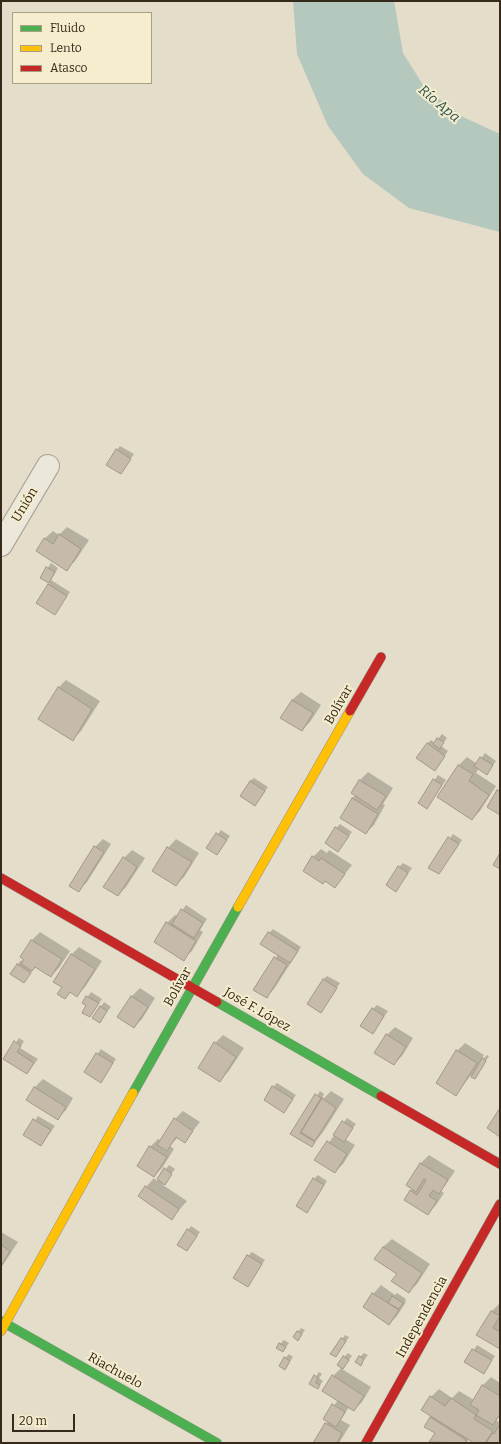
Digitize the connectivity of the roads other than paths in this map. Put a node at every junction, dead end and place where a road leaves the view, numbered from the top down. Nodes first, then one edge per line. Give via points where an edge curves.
1 (48, 466) dead end
2 (1, 545) edge
3 (381, 657) dead end
4 (1, 878) edge
5 (192, 987) junction
6 (500, 1164) edge
7 (500, 1204) edge
8 (2, 1325) edge
9 (217, 1443) edge
10 (366, 1443) edge

1 - 2 street, Unión
3 - 5 street, Bolívar
4 - 5 street, José F. López
5 - 6 street, José F. López
5 - 8 street, Bolívar
7 - 10 street, Independencia
8 - 9 street, Riachuelo

